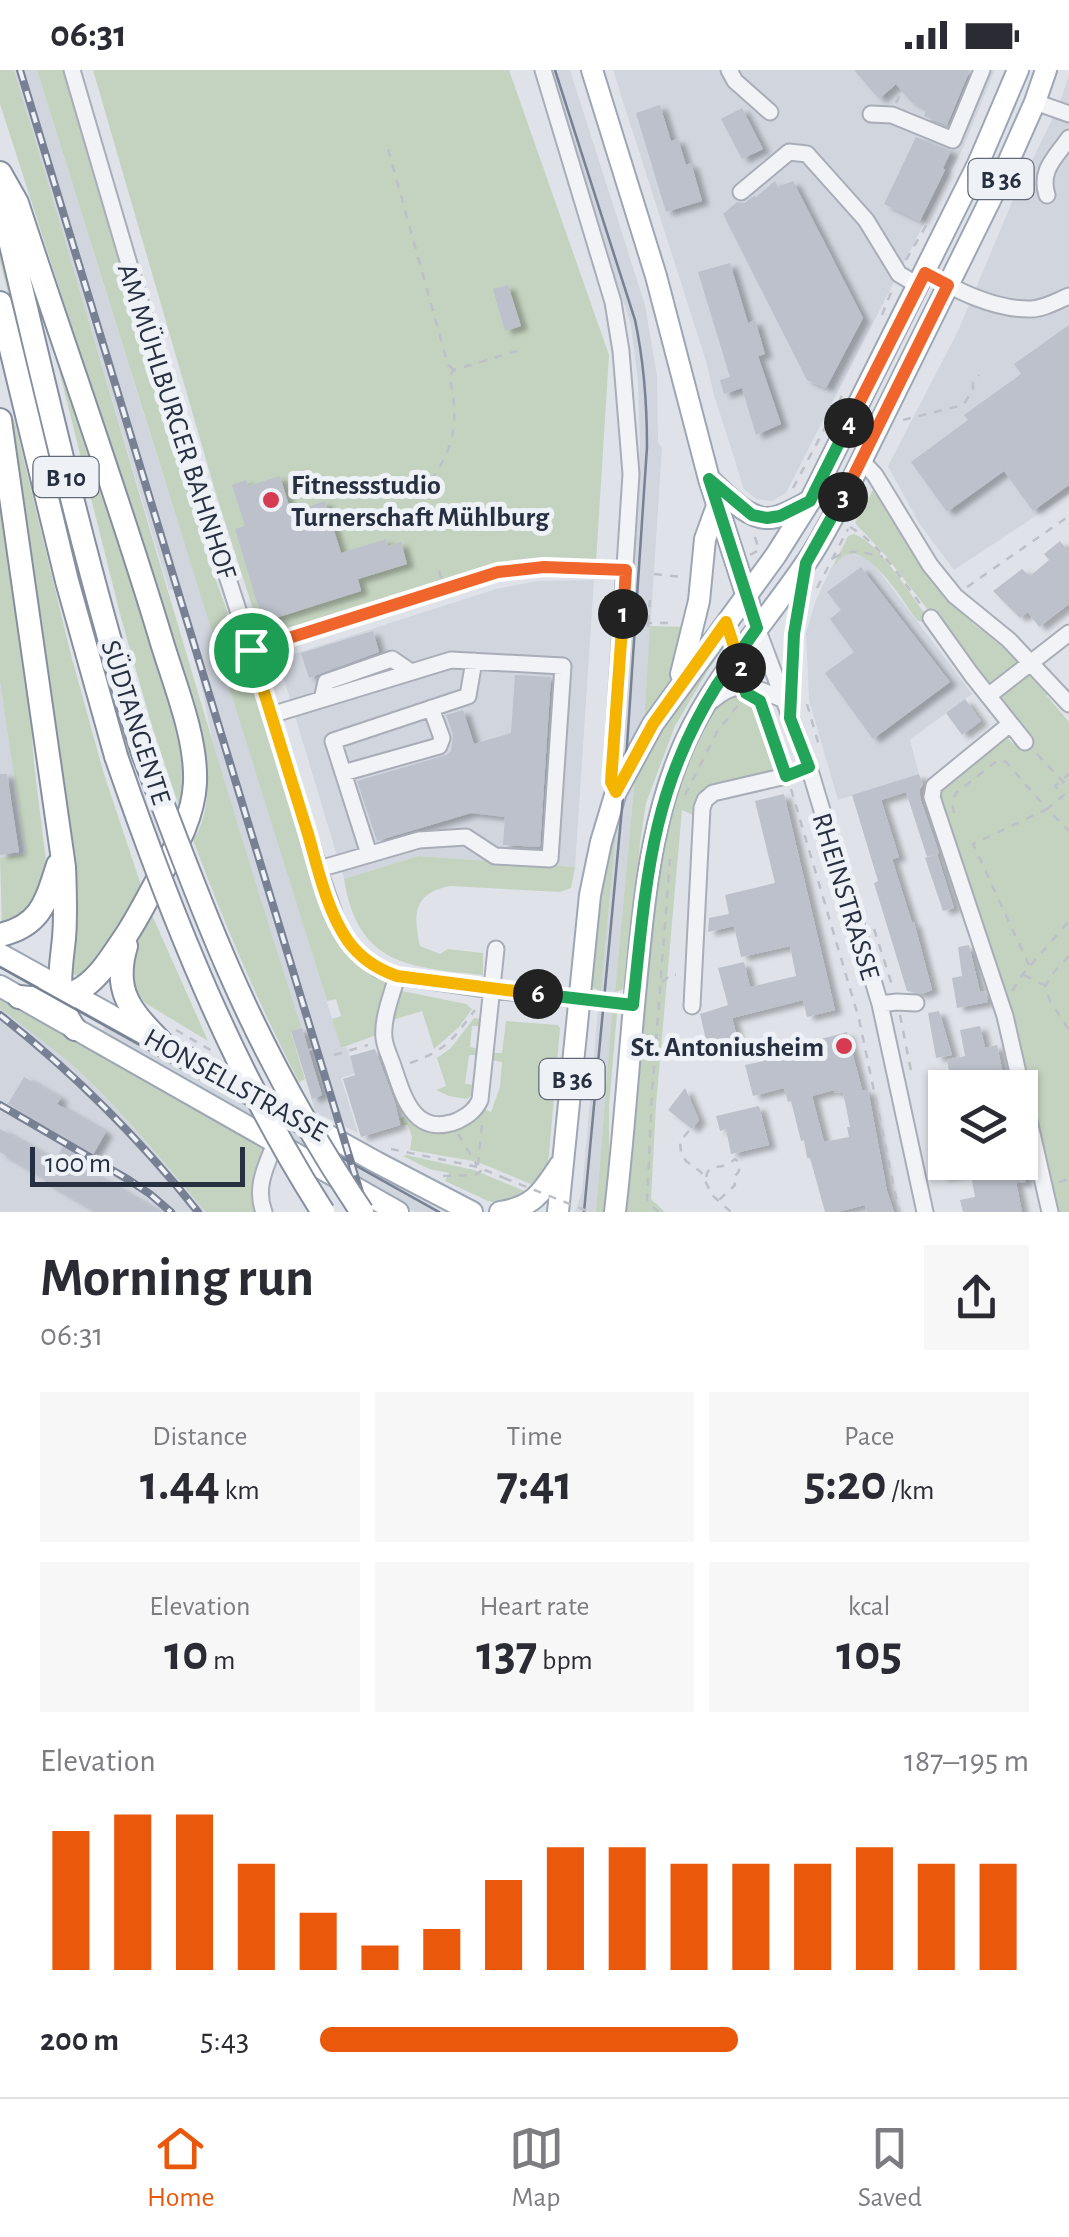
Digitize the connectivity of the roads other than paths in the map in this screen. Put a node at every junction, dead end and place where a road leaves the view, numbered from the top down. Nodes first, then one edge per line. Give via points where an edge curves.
1 (72, 70) edge
2 (542, 70) edge
3 (592, 70) edge
4 (729, 70) edge
5 (982, 70) edge
6 (1018, 70) edge
7 (1046, 70) edge
8 (1035, 102) junction
9 (770, 112) dead end
10 (871, 114) dead end
11 (1069, 114) edge
12 (1069, 138) edge
13 (0, 173) edge
14 (741, 192) dead end
15 (1047, 195) dead end
16 (0, 198) edge
17 (922, 279) junction
18 (948, 285) junction
19 (1069, 296) edge
20 (0, 303) edge
21 (0, 420) edge
22 (861, 460) junction
23 (709, 479) junction
24 (800, 496) junction
25 (717, 506) junction
26 (806, 563) junction
27 (746, 594) junction
28 (931, 618) road end
29 (757, 628) junction
30 (1069, 633) edge
31 (474, 661) junction
32 (1032, 661) junction
33 (676, 691) junction
34 (988, 696) junction
35 (782, 699) junction
36 (1069, 704) edge
37 (431, 708) junction
38 (701, 710) junction
39 (271, 714) junction
40 (790, 718) junction
41 (1010, 724) junction
42 (1026, 742) road end
43 (815, 762) junction
44 (343, 773) junction
45 (616, 792) junction
46 (62, 853) junction
47 (369, 854) junction
48 (318, 869) junction
49 (131, 928) junction
50 (0, 935) edge
51 (496, 948) dead end
52 (0, 954) edge
53 (397, 976) junction
54 (492, 990) junction
55 (9, 992) edge
56 (64, 993) junction
57 (579, 999) junction
58 (916, 1002) dead end
59 (888, 1003) junction
60 (633, 1005) junction
61 (692, 1006) dead end
62 (75, 1029) junction
63 (164, 1044) junction
64 (276, 1142) junction
65 (564, 1159) junction
66 (264, 1212) edge
67 (323, 1212) edge
68 (362, 1212) edge
69 (398, 1212) edge
70 (472, 1212) edge
71 (500, 1212) edge
72 (558, 1212) edge
73 (615, 1212) edge
74 (925, 1212) edge
75 (1050, 1212) edge

1 - 39 street, AM MÜHLBURGER BAHNHOF
2 - 45 street via 618,334 631,474 611,782
3 - 23 main road, RHEINSTRASSE
4 - 9 street
5 - 10 street via 953,140 892,115
6 - 17 main road
7 - 8 main road, B 36
8 - 11 street
8 - 18 main road, B 36
12 - 15 street via 1050,162
13 - 49 highway via 17,203 145,588 194,761 189,816
14 - 17 street via 789,152 807,154 866,220 898,274
16 - 68 highway, SÜDTANGENTE / B 10, bridge via 92,577 143,753 246,1006 302,1116
17 - 18 street
17 - 24 main road
18 - 19 street via 1035,310
18 - 22 main road, B 36
20 - 67 highway, SÜDTANGENTE / B 10, bridge via 116,756 224,1034
21 - 46 highway
22 - 26 main road, B 36
22 - 32 street via 954,596
23 - 24 main road via 758,517 780,516
23 - 25 main road, RHEINSTRASSE
24 - 27 main road via 791,533
25 - 27 main road, RHEINSTRASSE
25 - 33 main road
26 - 29 main road, B 36
26 - 40 street
27 - 29 main road, RHEINSTRASSE
27 - 33 main road, B 36
28 - 34 street
29 - 35 street, RHEINSTRASSE
29 - 38 main road, B 36
30 - 32 street
31 - 37 street via 468,696
31 - 39 street via 451,660
31 - 47 street via 564,666 550,860 495,856 466,837 419,840
32 - 34 street
32 - 36 street
33 - 45 main road, B 36
34 - 41 street
35 - 38 street via 744,685 725,690
35 - 40 street, RHEINSTRASSE
37 - 44 street via 332,741
37 - 44 street via 442,738 438,746
38 - 60 main road, B 36 via 655,832
39 - 48 street, AM MÜHLBURGER BAHNHOF
40 - 43 street, RHEINSTRASSE
41 - 42 street
41 - 75 street via 934,786 932,797 1005,1016
43 - 59 street, RHEINSTRASSE
43 - 61 street via 705,800
44 - 47 street
45 - 57 main road, B 36 via 590,896
46 - 50 highway via 40,912
46 - 56 highway
47 - 48 street
48 - 53 street, AM MÜHLBURGER BAHNHOF via 348,942 378,969
49 - 56 highway via 93,982
49 - 63 highway via 122,987
51 - 54 street
52 - 56 main road, HONSELLSTRASSE
53 - 54 street, AM MÜHLBURGER BAHNHOF
53 - 54 street via 384,1040 405,1101 425,1122 451,1123 476,1108
54 - 57 street, AM MÜHLBURGER BAHNHOF
55 - 56 highway via 43,999
55 - 62 main road, HONSELLSTRASSE
56 - 62 highway
56 - 63 main road, HONSELLSTRASSE
57 - 60 street, AM MÜHLBURGER BAHNHOF
57 - 65 main road, B 36
58 - 59 street
59 - 74 street, RHEINSTRASSE
60 - 73 main road, B 36
62 - 64 main road, HONSELLSTRASSE
63 - 70 main road, HONSELLSTRASSE
64 - 66 street via 261,1186
64 - 69 main road, HONSELLSTRASSE
65 - 71 main road via 530,1203
65 - 72 main road, B 36

